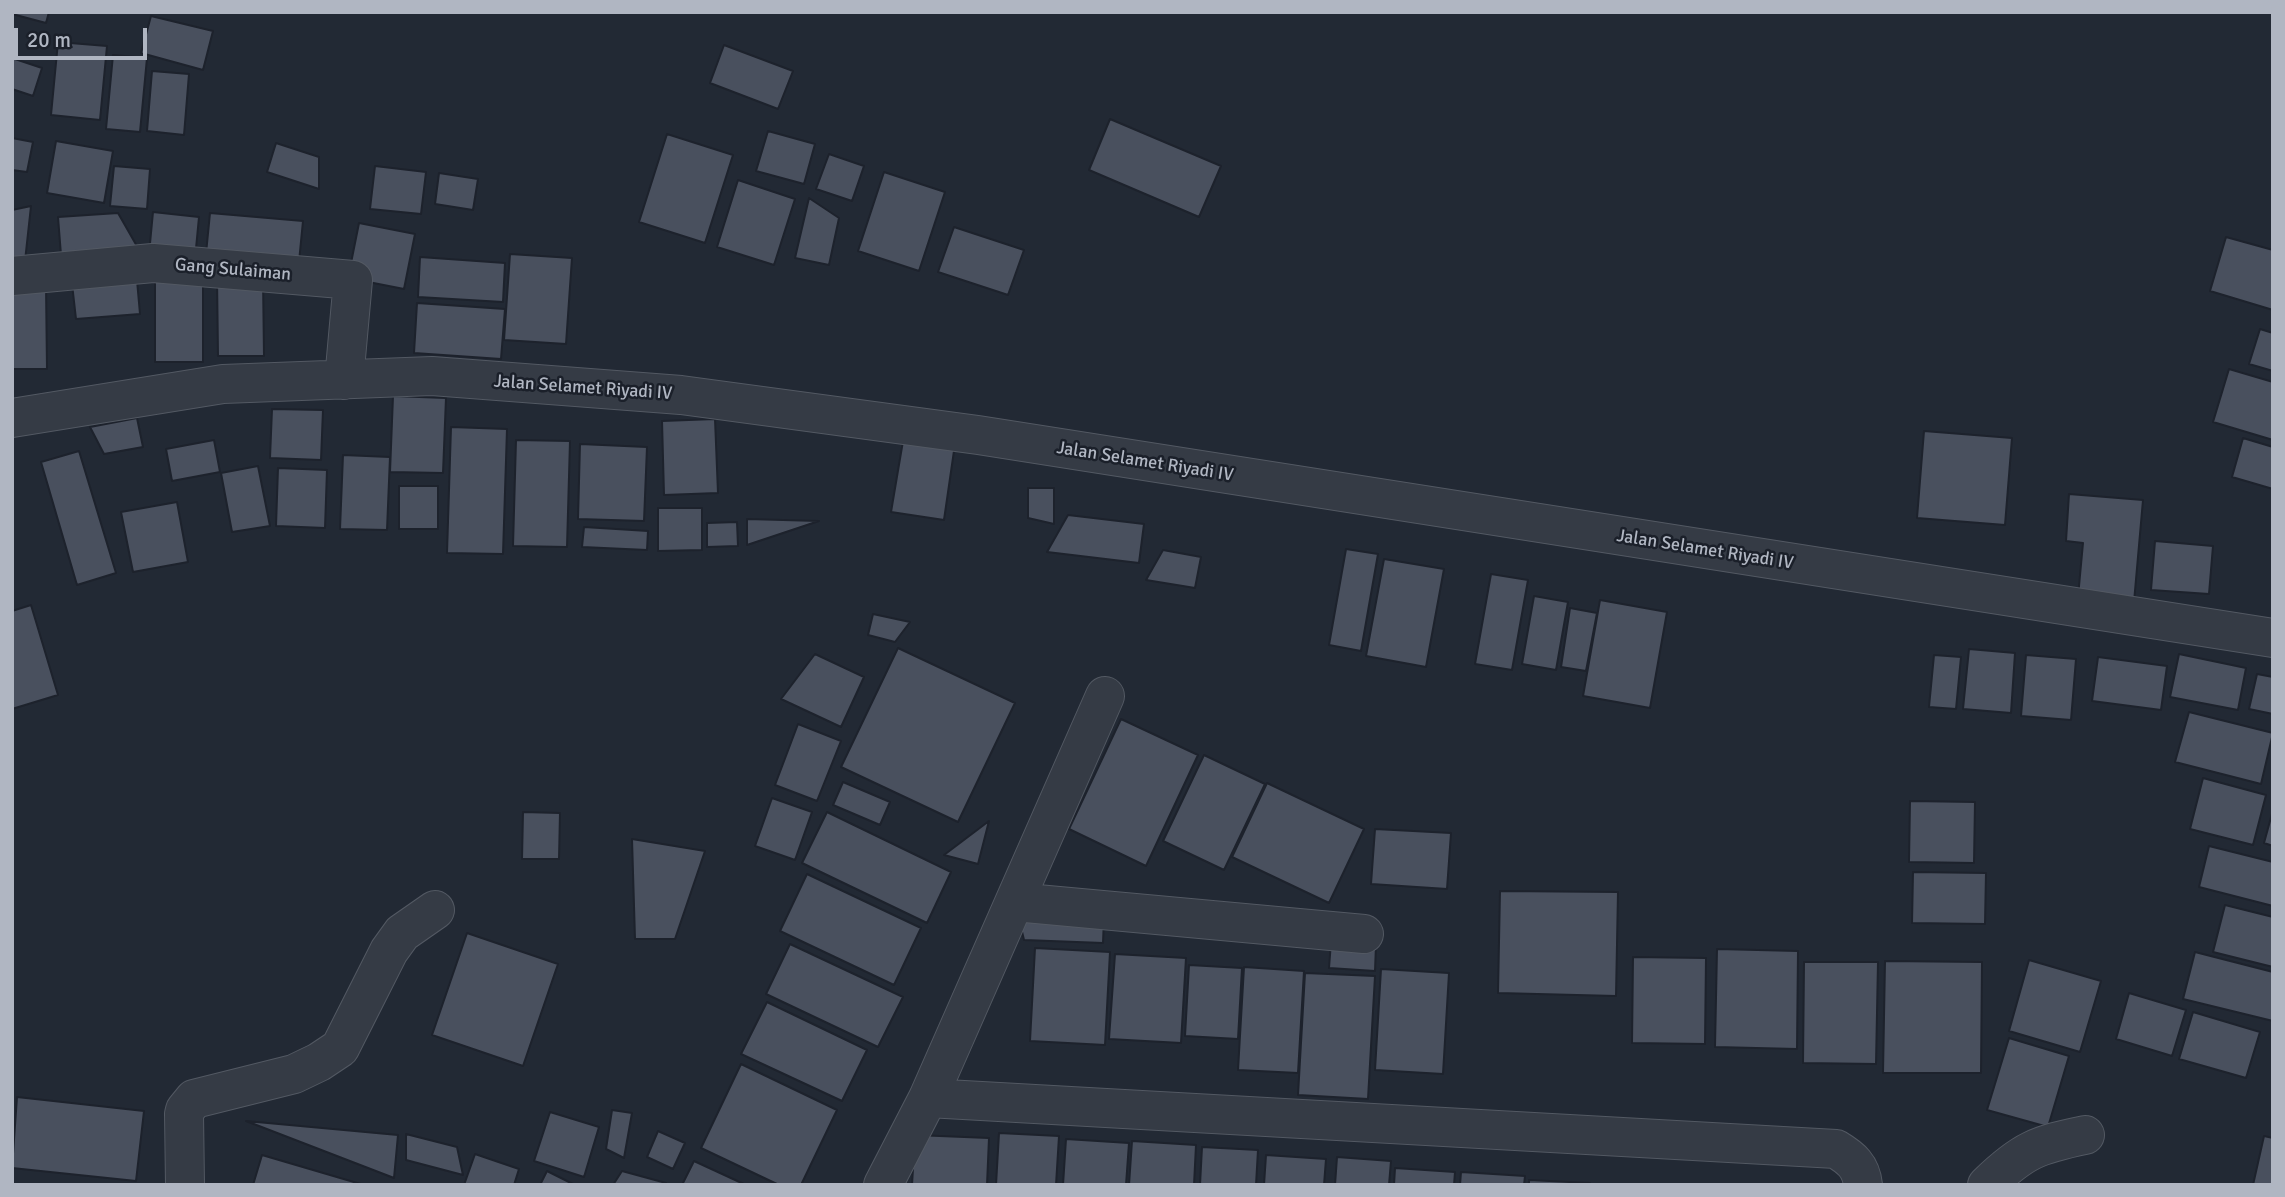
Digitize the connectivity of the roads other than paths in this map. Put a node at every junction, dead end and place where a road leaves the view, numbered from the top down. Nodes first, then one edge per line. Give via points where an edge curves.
1 (12, 276) edge
2 (344, 380) junction
3 (12, 418) edge
4 (2273, 638) edge
5 (1105, 696) dead end
6 (1015, 902) junction
7 (435, 910) dead end
8 (1364, 934) dead end
9 (928, 1098) junction
10 (2085, 1135) dead end
11 (1858, 1172) edge
12 (185, 1185) edge
13 (883, 1185) edge
14 (1987, 1185) edge

1 - 2 street, Gang Sulaiman via 153,262 353,280
2 - 3 street, Jalan Selamet Riyadi IV via 223,384
2 - 4 street, Jalan Selamet Riyadi IV via 432,376 681,395 978,435
5 - 6 street
6 - 8 street
6 - 9 street
7 - 12 street via 402,933 389,951 340,1048 294,1074 201,1096 188,1105 184,1114
9 - 11 street via 1836,1149
9 - 13 street
10 - 14 street via 2029,1149

